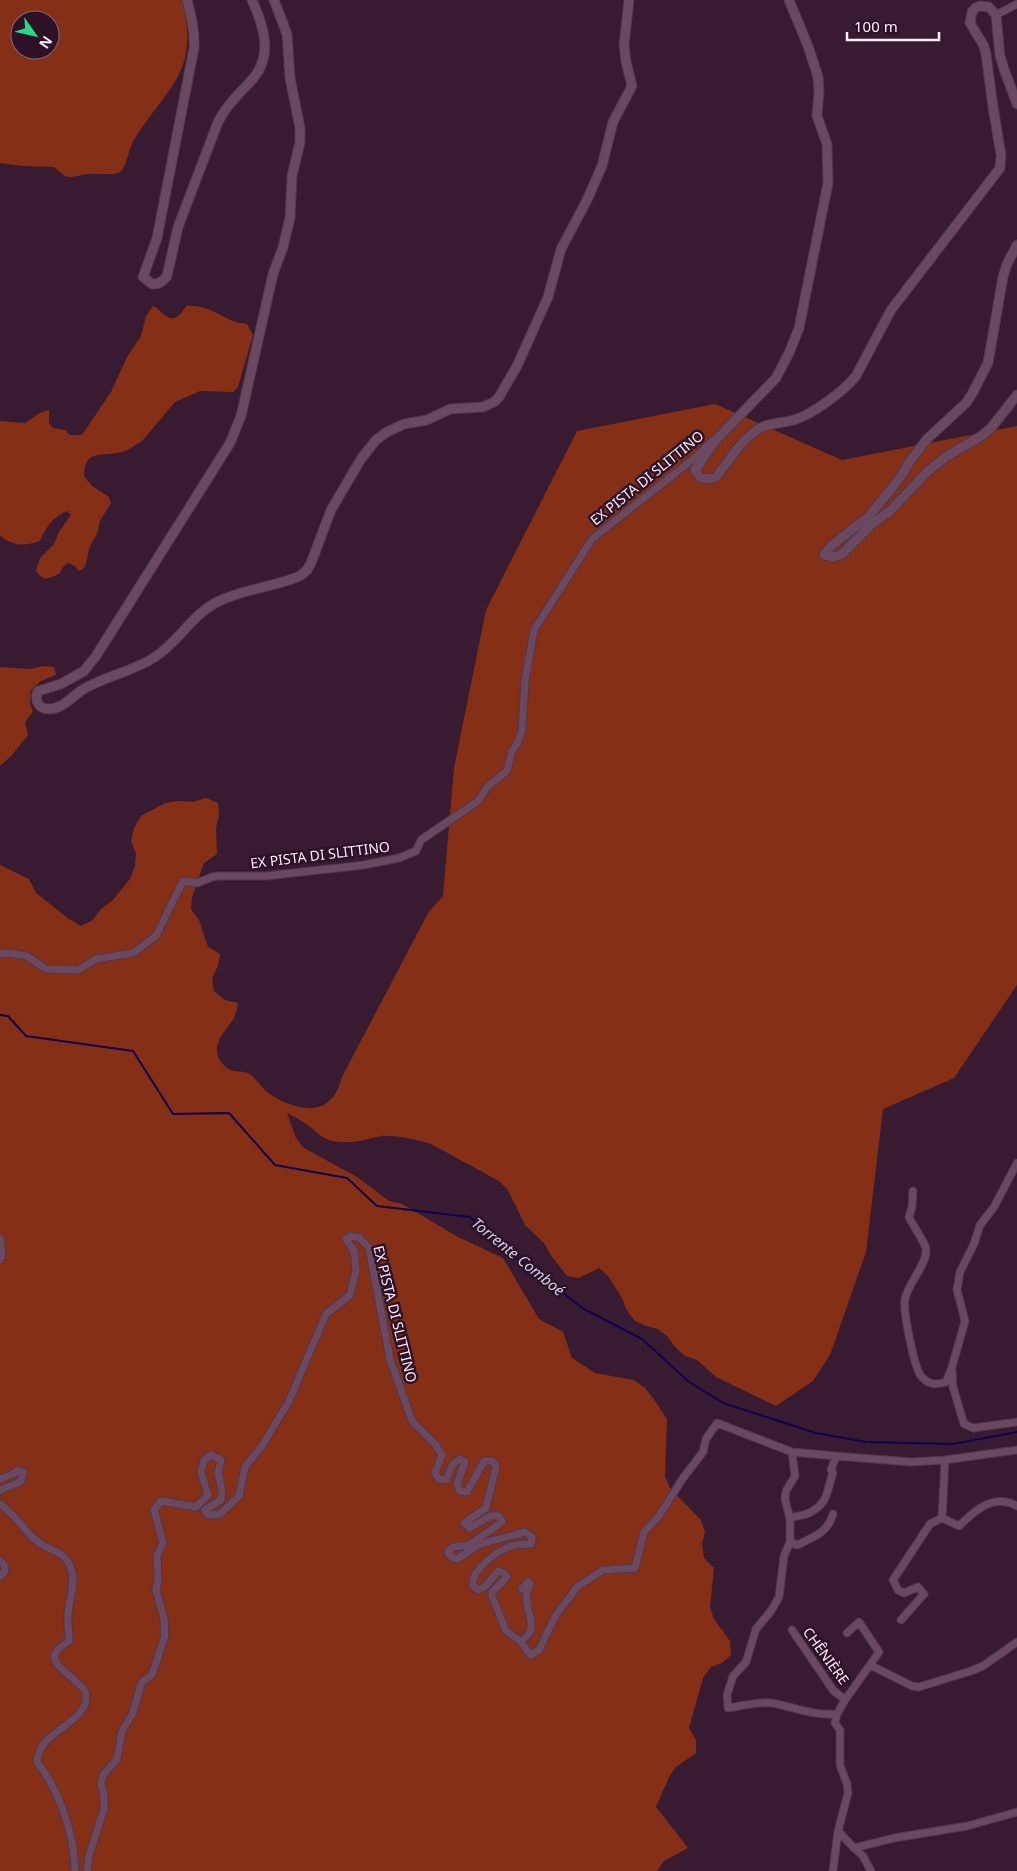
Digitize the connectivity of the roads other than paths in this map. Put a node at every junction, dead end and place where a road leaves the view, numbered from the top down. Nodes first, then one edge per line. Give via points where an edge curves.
1 (187, 0) edge
2 (252, 0) edge
3 (274, 0) edge
4 (629, 0) edge
5 (790, 0) edge
6 (1017, 4) edge
7 (996, 15) junction
8 (1017, 104) edge
9 (1017, 246) edge
10 (1017, 396) edge
11 (744, 411) junction
12 (0, 954) edge
13 (1017, 1163) edge
14 (913, 1191) dead end
15 (0, 1238) edge
16 (0, 1260) edge
17 (952, 1367) junction
18 (1017, 1422) edge
19 (1017, 1450) edge
20 (792, 1452) junction
21 (836, 1456) junction
22 (945, 1460) junction
23 (0, 1479) edge
24 (0, 1491) edge
25 (0, 1504) edge
26 (1017, 1506) edge
27 (833, 1514) dead end
28 (942, 1518) junction
29 (790, 1519) junction
30 (790, 1542) junction
31 (0, 1561) edge
32 (0, 1576) edge
33 (522, 1589) dead end
34 (902, 1620) dead end
35 (792, 1630) dead end
36 (847, 1633) dead end
37 (521, 1642) junction
38 (1017, 1642) edge
39 (870, 1665) junction
40 (845, 1700) junction
41 (837, 1714) junction
42 (1017, 1812) edge
43 (838, 1831) junction
44 (854, 1848) junction
45 (75, 1871) edge
46 (87, 1871) edge
47 (833, 1871) edge
48 (871, 1871) edge

1 - 2 street via 194,48 157,238 144,277 152,284 158,284 167,276 178,227 225,108 256,75 265,58 260,22
3 - 4 street via 287,34 300,142 292,176 290,218 272,274 236,431 105,643 84,671 61,684 38,691 36,702 45,708 60,706 89,687 156,656 201,613 218,602 300,576 311,563 325,522 344,488 368,449 386,432 404,424 427,420 450,409 484,407 499,397 517,366 548,297 562,249 602,166 613,122 632,86 624,45
5 - 11 street via 818,77 817,116 827,144 829,180 799,328 776,378
6 - 7 street
7 - 8 street via 1000,56
7 - 11 street via 989,7 980,6 975,8 970,19 986,54 1001,155 1000,168 891,310 849,385 797,419 760,428 732,454 716,477 700,477 695,470 716,440
9 - 10 street via 1003,277 988,364 972,394 927,439 868,518 824,554 842,555 928,471 991,428
11 - 12 street, EX PISTA DI SLITTINO via 697,456 592,539 534,630 525,681 522,730 512,751 508,771 488,786 478,800 421,840 416,851 364,865 266,876 219,876 197,883 182,881 156,936 133,953 96,958 78,970 46,969 27,956 8,952
13 - 17 street via 994,1207 980,1225 960,1272 957,1290 965,1321
14 - 17 street via 908,1218 925,1242 926,1251 904,1301 913,1355 920,1376 929,1383 946,1382
15 - 16 street
17 - 18 street via 953,1386 964,1424 973,1428
19 - 22 street
20 - 21 street
20 - 29 street via 795,1476 785,1498
20 - 37 street, EX PISTA DI SLITTINO via 717,1423 706,1439 703,1452 659,1516 644,1532 635,1568 603,1570 578,1586 556,1615 539,1650 531,1656
21 - 22 street via 910,1462
21 - 29 street via 831,1470 831,1487 825,1500 808,1514
22 - 28 street
23 - 24 street via 18,1470 23,1472 21,1481
25 - 45 street via 39,1543 60,1553 72,1568 69,1641 54,1656 87,1694 76,1718 47,1740 37,1762 63,1808
26 - 28 street via 1009,1501 989,1502 958,1526
27 - 30 street via 830,1525 820,1534 797,1546
28 - 34 street via 930,1524 893,1580 898,1590 904,1593 918,1587 924,1594
29 - 30 street
30 - 41 street via 784,1556 779,1597 756,1629 746,1662 733,1676 727,1695 728,1708 770,1703 814,1714
31 - 32 street via 4,1564
33 - 37 street via 528,1582 530,1584 527,1604 531,1628
35 - 40 street, CHÊNIÈRE via 833,1690
36 - 39 street via 859,1622 867,1632 879,1652
37 - 46 street, EX PISTA DI SLITTINO via 506,1631 492,1596 506,1577 504,1573 498,1571 479,1590 472,1581 490,1558 512,1546 531,1544 532,1537 525,1532 480,1544 457,1559 450,1556 448,1552 453,1547 469,1546 502,1522 499,1516 490,1516 470,1528 464,1524 486,1508 496,1466 492,1461 484,1461 467,1492 460,1491 457,1484 465,1462 460,1459 446,1480 439,1479 435,1473 442,1455 412,1421 390,1359 369,1248 360,1238 350,1236 346,1239 354,1251 356,1270 350,1295 326,1314 289,1401 246,1467 239,1496 220,1514 208,1515 205,1510 220,1500 222,1490 218,1473 221,1460 211,1455 204,1460 201,1472 208,1495 196,1507 161,1501 154,1510 163,1543 158,1556 156,1590 165,1636 151,1676 143,1681 133,1713 122,1731 117,1759 100,1783 104,1809
38 - 39 street via 983,1666 919,1687
39 - 40 street, CHÊNIÈRE
40 - 41 street
41 - 43 street via 835,1723 840,1730 840,1765 848,1794
42 - 44 street via 967,1826
43 - 44 street
43 - 47 street
44 - 48 street

